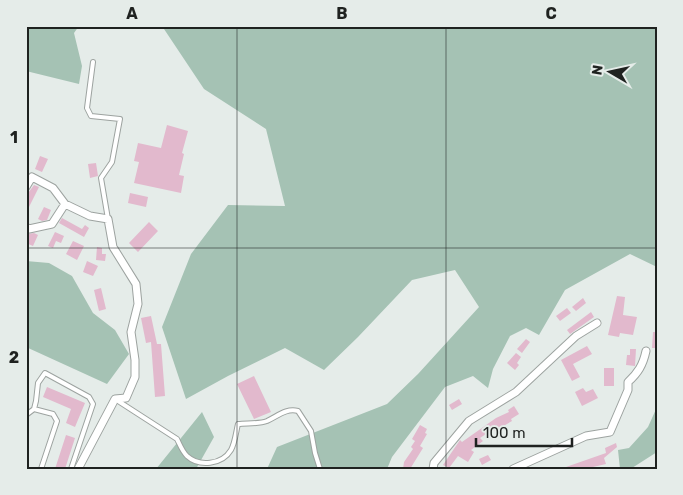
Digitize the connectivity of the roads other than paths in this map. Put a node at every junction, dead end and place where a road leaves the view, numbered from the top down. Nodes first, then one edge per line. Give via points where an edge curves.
1 (93, 62) dead end
2 (26, 187) edge
3 (65, 204) junction
4 (108, 218) junction
5 (26, 227) edge
6 (597, 324) dead end
7 (646, 351) dead end
8 (115, 400) junction
9 (34, 409) junction
10 (26, 415) edge
11 (42, 469) edge
12 (71, 469) edge
13 (78, 469) edge
14 (320, 469) edge
15 (433, 469) edge
16 (513, 469) edge

1 - 4 lane via 87,108 91,116 120,119 112,162 101,178
2 - 3 street via 32,176 53,188
3 - 4 street via 90,216
3 - 5 street via 52,224
4 - 8 street via 113,247 136,284 138,304 131,332 135,378 126,398
6 - 15 street via 576,336 516,392 469,421 434,463
7 - 16 street via 637,374 628,382 628,390 610,432 586,436
8 - 13 street
8 - 14 lane via 177,439 188,457 199,463 225,458 232,449 238,424 266,421 280,413 298,411 311,431
9 - 10 lane
9 - 11 lane via 54,414 57,421
9 - 12 lane via 38,383 45,372 89,397 93,404

